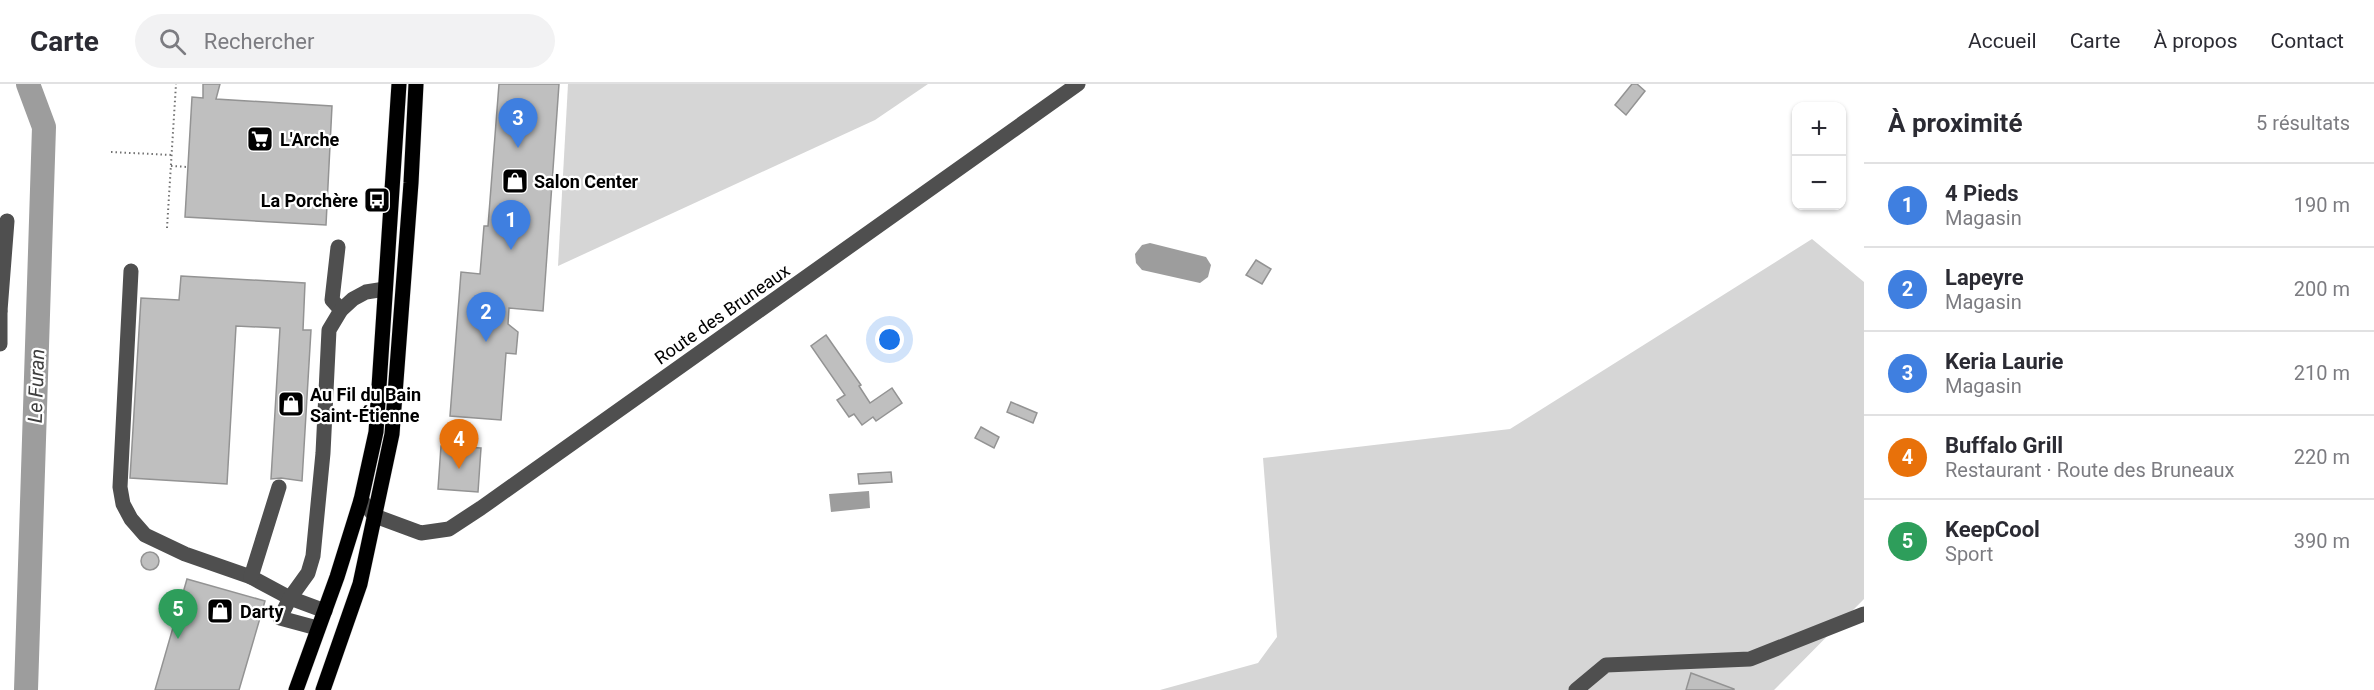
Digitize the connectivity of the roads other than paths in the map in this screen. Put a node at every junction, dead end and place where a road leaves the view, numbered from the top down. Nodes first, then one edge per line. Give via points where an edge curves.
1 (399, 84) edge
2 (416, 84) edge
3 (1078, 84) edge
4 (7, 221) dead end
5 (338, 247) dead end
6 (131, 271) dead end
7 (385, 289) junction
8 (341, 310) junction
9 (0, 311) edge
10 (0, 344) edge
11 (279, 487) dead end
12 (361, 500) junction
13 (375, 516) junction
14 (251, 577) junction
15 (290, 597) junction
16 (325, 610) junction
17 (1864, 614) edge
18 (349, 617) junction
19 (317, 628) junction
20 (342, 635) junction
21 (296, 690) edge
22 (323, 690) edge
23 (1576, 690) edge

1 - 7 main road
2 - 13 main road via 392,434
3 - 13 street, Route des Bruneaux via 457,524 421,533
4 - 9 street
5 - 8 street via 332,300
6 - 14 street via 120,487 123,504 130,519 146,535 185,554
7 - 8 street via 366,292
7 - 12 main road via 376,432
8 - 15 street via 329,330 313,556 308,573
9 - 10 street
11 - 14 street
12 - 13 street
12 - 16 main road
13 - 18 main road
14 - 15 street
15 - 16 street
15 - 19 street via 280,618
16 - 18 main road
16 - 19 main road
17 - 23 street via 1750,659 1606,665
18 - 20 main road
19 - 20 main road
19 - 21 main road
20 - 22 main road

